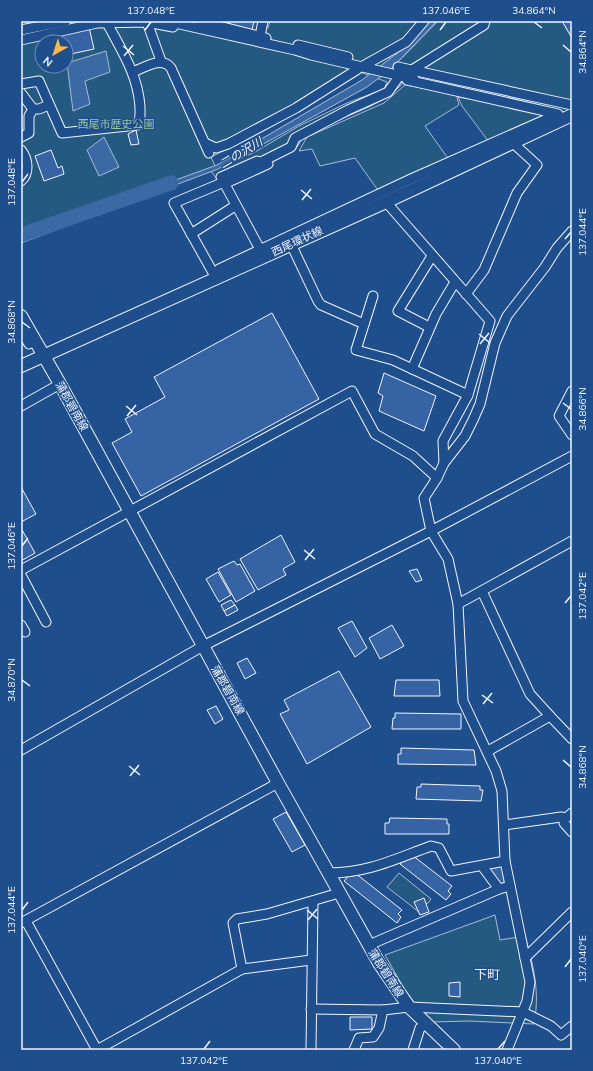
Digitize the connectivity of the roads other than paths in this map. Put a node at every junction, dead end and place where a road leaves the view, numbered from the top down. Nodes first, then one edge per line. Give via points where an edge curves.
1 (66, 21) edge
2 (87, 21) edge
3 (166, 21) edge
4 (199, 21) edge
5 (258, 21) edge
6 (263, 21) edge
7 (424, 21) edge
8 (485, 21) edge
9 (147, 22) edge
10 (107, 23) junction
11 (21, 30) edge
12 (21, 34) edge
13 (258, 38) junction
14 (21, 40) edge
15 (161, 61) junction
16 (362, 65) junction
17 (346, 66) dead end
18 (398, 67) dead end
19 (133, 72) junction
20 (406, 76) junction
21 (21, 84) edge
22 (21, 93) edge
23 (48, 105) junction
24 (572, 105) edge
25 (33, 109) junction
26 (572, 113) edge
27 (21, 137) edge
28 (512, 142) junction
29 (205, 143) junction
30 (21, 150) edge
31 (297, 150) dead end
32 (209, 153) dead end
33 (21, 181) edge
34 (223, 181) junction
35 (386, 202) junction
36 (235, 206) junction
37 (572, 231) edge
38 (191, 234) junction
39 (291, 244) junction
40 (262, 253) junction
41 (432, 256) junction
42 (217, 274) junction
43 (455, 282) junction
44 (466, 294) junction
45 (373, 296) dead end
46 (21, 316) edge
47 (364, 324) junction
48 (429, 327) junction
49 (21, 331) edge
50 (29, 344) dead end
51 (44, 356) junction
52 (21, 366) edge
53 (412, 369) junction
54 (60, 384) junction
55 (572, 391) edge
56 (468, 395) junction
57 (21, 406) edge
58 (572, 435) edge
59 (572, 456) edge
60 (444, 463) junction
61 (437, 478) junction
62 (129, 511) junction
63 (430, 531) junction
64 (572, 541) edge
65 (21, 570) edge
66 (21, 576) edge
67 (482, 591) junction
68 (458, 604) junction
69 (46, 622) dead end
70 (203, 646) junction
71 (550, 716) junction
72 (572, 739) edge
73 (22, 747) edge
74 (488, 751) junction
75 (278, 783) junction
76 (568, 816) edge
77 (504, 825) junction
78 (572, 832) edge
79 (505, 861) junction
80 (482, 866) junction
81 (329, 873) junction
82 (510, 886) junction
83 (499, 889) junction
84 (339, 893) junction
85 (313, 902) junction
86 (572, 912) edge
87 (23, 922) edge
88 (369, 945) junction
89 (525, 958) junction
90 (311, 960) junction
91 (242, 970) junction
92 (409, 1007) junction
93 (311, 1009) junction
94 (383, 1010) junction
95 (523, 1012) junction
96 (426, 1024) junction
97 (572, 1026) edge
98 (97, 1050) edge
99 (311, 1050) edge
100 (354, 1050) edge
101 (413, 1050) edge
102 (454, 1050) edge
103 (507, 1050) edge

1 - 11 street
2 - 12 street
3 - 13 street
4 - 13 street
5 - 13 street
6 - 13 street
7 - 16 street via 406,42
8 - 20 street via 484,25
9 - 10 street
9 - 15 street
9 - 17 street
10 - 14 street
10 - 19 street
13 - 16 street
15 - 19 street
15 - 29 street via 172,68
16 - 20 street
16 - 29 street via 296,108 228,144 216,148
18 - 20 street
19 - 23 street via 139,94 140,120 137,125 62,133
20 - 24 street
20 - 26 street via 528,106
20 - 34 street via 388,92 295,138 292,147 261,162 257,161
20 - 40 street via 558,114 413,178
21 - 23 street via 39,81
22 - 25 street
23 - 25 street
25 - 27 street via 29,133
26 - 28 main road, 西尾環状線
28 - 35 main road, 西尾環状線
28 - 44 street via 537,165 517,194 484,270
29 - 32 street
30 - 33 street via 26,158 27,167 25,177
31 - 34 street
34 - 36 street
34 - 38 street via 174,203
35 - 39 main road, 西尾環状線
35 - 41 street
36 - 38 street
36 - 40 street
37 - 60 street via 507,316 495,343 480,404 465,436
38 - 42 street
39 - 40 main road, 西尾環状線
39 - 47 street via 321,305
40 - 42 main road, 西尾環状線
41 - 43 street
41 - 48 street via 398,312
42 - 51 main road, 西尾環状線
43 - 44 street
43 - 48 street
44 - 56 street via 490,321
45 - 47 street
46 - 51 main road, 蒲郡碧南線
47 - 53 street via 356,350 393,360
48 - 53 street
49 - 50 street
51 - 52 main road, 西尾環状線
51 - 54 main road, 蒲郡碧南線
53 - 56 street
54 - 57 street
54 - 62 main road, 蒲郡碧南線
55 - 58 street via 559,416
56 - 60 street via 443,441
59 - 63 street
60 - 61 street
61 - 62 street via 413,456 375,434 352,391
61 - 63 street via 424,498
62 - 65 street
62 - 70 main road, 蒲郡碧南線
63 - 68 street via 448,559
63 - 70 street
64 - 67 street
66 - 69 street
67 - 68 street
67 - 71 street via 530,694
68 - 74 street via 463,701
70 - 73 street
70 - 75 main road, 蒲郡碧南線
71 - 72 street
71 - 74 street
74 - 77 street via 502,791
75 - 81 main road, 蒲郡碧南線
75 - 87 street
76 - 77 street
76 - 78 street via 564,823
77 - 79 street
79 - 80 street
79 - 82 street
80 - 81 street via 451,871 439,848 431,846 362,871
80 - 83 street
81 - 84 main road, 蒲郡碧南線
82 - 83 street
82 - 89 street
83 - 88 street
84 - 85 street
84 - 88 main road, 蒲郡碧南線
85 - 90 street
85 - 91 street via 237,919 232,923
86 - 89 street
87 - 98 street
88 - 92 main road, 蒲郡碧南線
89 - 95 street via 530,982
90 - 91 street
90 - 93 street
91 - 98 street
92 - 94 street
92 - 95 street
92 - 96 main road, 蒲郡碧南線
93 - 94 street
93 - 99 street
94 - 100 street via 379,1028 373,1037 359,1038
95 - 97 street via 551,1026 561,1035
95 - 103 street
96 - 101 street via 420,1028
96 - 102 main road, 蒲郡碧南線

